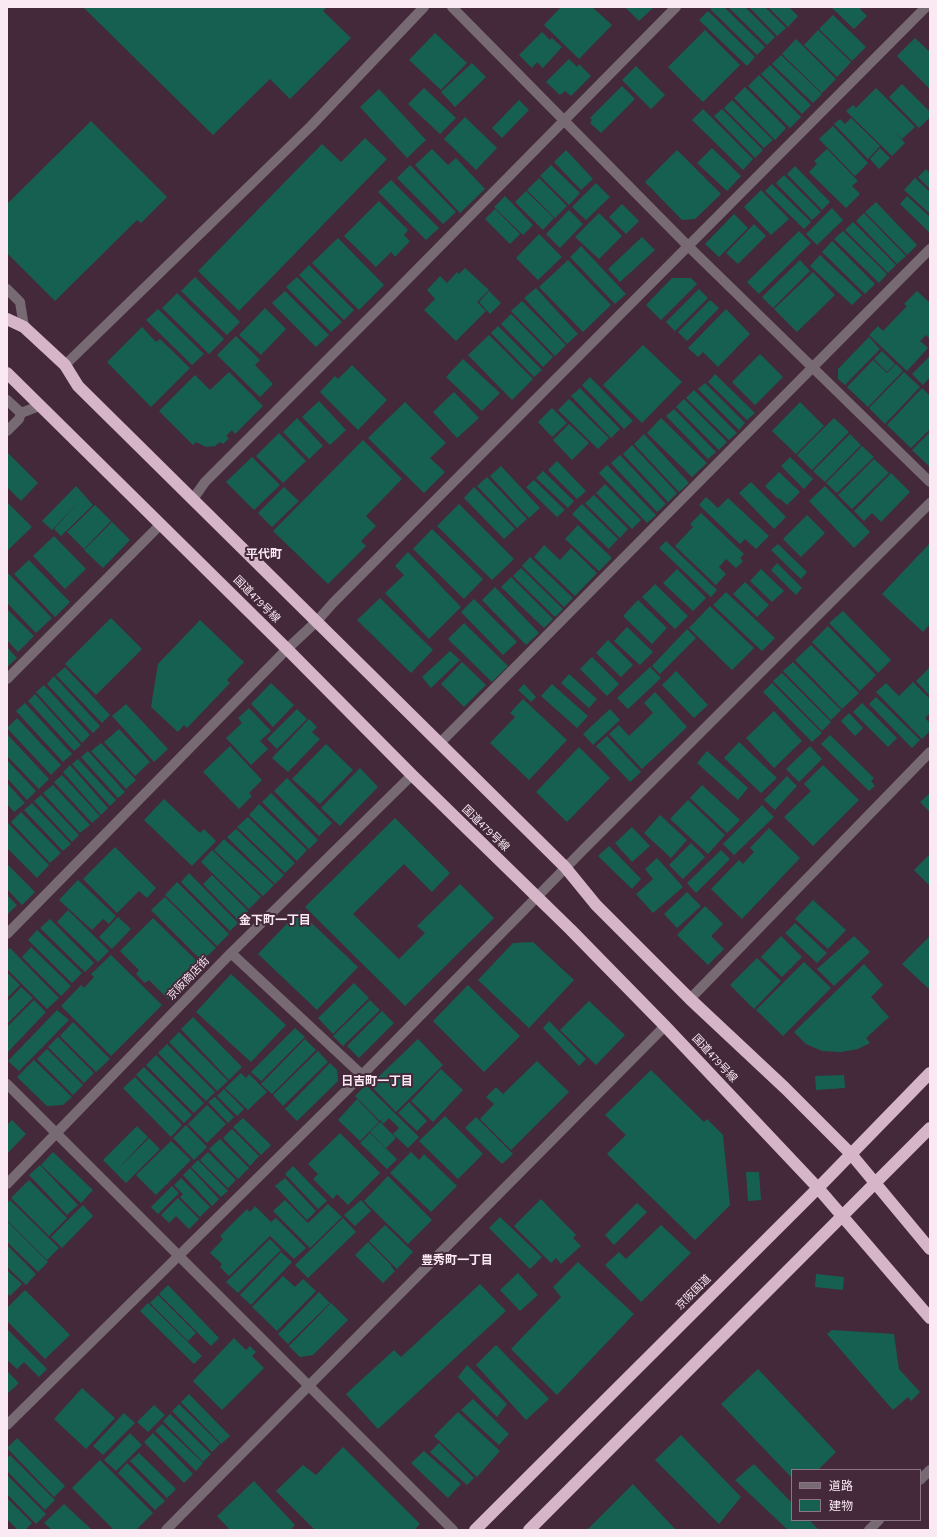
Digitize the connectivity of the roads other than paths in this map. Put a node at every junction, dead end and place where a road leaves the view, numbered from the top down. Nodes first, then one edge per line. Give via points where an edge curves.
1 (424, 7) edge
2 (452, 7) edge
3 (676, 7) edge
4 (926, 7) edge
5 (564, 119) junction
6 (688, 246) junction
7 (930, 249) edge
8 (7, 289) edge
9 (7, 319) edge
10 (24, 327) junction
11 (65, 365) junction
12 (813, 368) junction
13 (7, 373) edge
14 (7, 400) edge
15 (39, 406) junction
16 (21, 413) junction
17 (7, 431) edge
18 (930, 482) edge
19 (193, 499) junction
20 (930, 503) edge
21 (161, 524) junction
22 (317, 621) junction
23 (287, 649) junction
24 (7, 679) edge
25 (440, 743) junction
26 (930, 752) edge
27 (412, 775) junction
28 (565, 867) junction
29 (536, 896) junction
30 (7, 934) edge
31 (231, 953) junction
32 (690, 999) junction
33 (665, 1026) junction
34 (930, 1073) edge
35 (362, 1075) junction
36 (7, 1084) edge
37 (930, 1128) edge
38 (57, 1134) junction
39 (851, 1154) junction
40 (876, 1183) junction
41 (7, 1184) edge
42 (818, 1188) junction
43 (842, 1215) junction
44 (930, 1249) edge
45 (180, 1256) junction
46 (930, 1318) edge
47 (309, 1385) junction
48 (7, 1425) edge
49 (930, 1470) edge
50 (921, 1479) edge
51 (878, 1521) edge
52 (166, 1530) edge
53 (453, 1530) edge
54 (475, 1530) edge
55 (529, 1530) edge
56 (869, 1530) edge

1 - 11 street via 311,126
2 - 5 street
3 - 5 street
4 - 6 street
5 - 6 street
5 - 19 street via 205,482
6 - 12 street
6 - 22 street
7 - 12 street
8 - 10 street via 20,302
9 - 10 highway
10 - 11 highway
11 - 19 highway via 78,386
12 - 18 street
12 - 25 street
13 - 15 highway, 国道479号線
14 - 16 street
15 - 16 street
15 - 21 highway, 国道479号線
16 - 17 street via 19,419
19 - 22 highway
20 - 28 street
21 - 23 highway, 国道479号線
21 - 24 street
22 - 23 street
22 - 25 highway
23 - 27 highway, 国道479号線
23 - 30 street
25 - 28 highway
26 - 32 street
27 - 29 highway, 国道479号線
27 - 31 street, 京阪商店街
28 - 29 street
28 - 32 highway via 596,905
29 - 33 highway, 国道479号線
29 - 35 street
31 - 35 street
31 - 38 street, 京阪商店街
32 - 39 highway
33 - 42 highway, 国道479号線
33 - 47 street
34 - 39 highway, 京阪国道
35 - 45 street
36 - 38 street
37 - 40 highway
38 - 41 street, 京阪商店街
38 - 45 street
39 - 40 highway
39 - 42 highway, 京阪国道
40 - 43 highway
40 - 44 highway
42 - 43 highway, 国道479号線
42 - 54 highway, 京阪国道
43 - 46 highway, 国道479号線
43 - 55 highway
45 - 47 street
45 - 48 street
47 - 52 street
47 - 53 street
49 - 50 street
51 - 56 street

